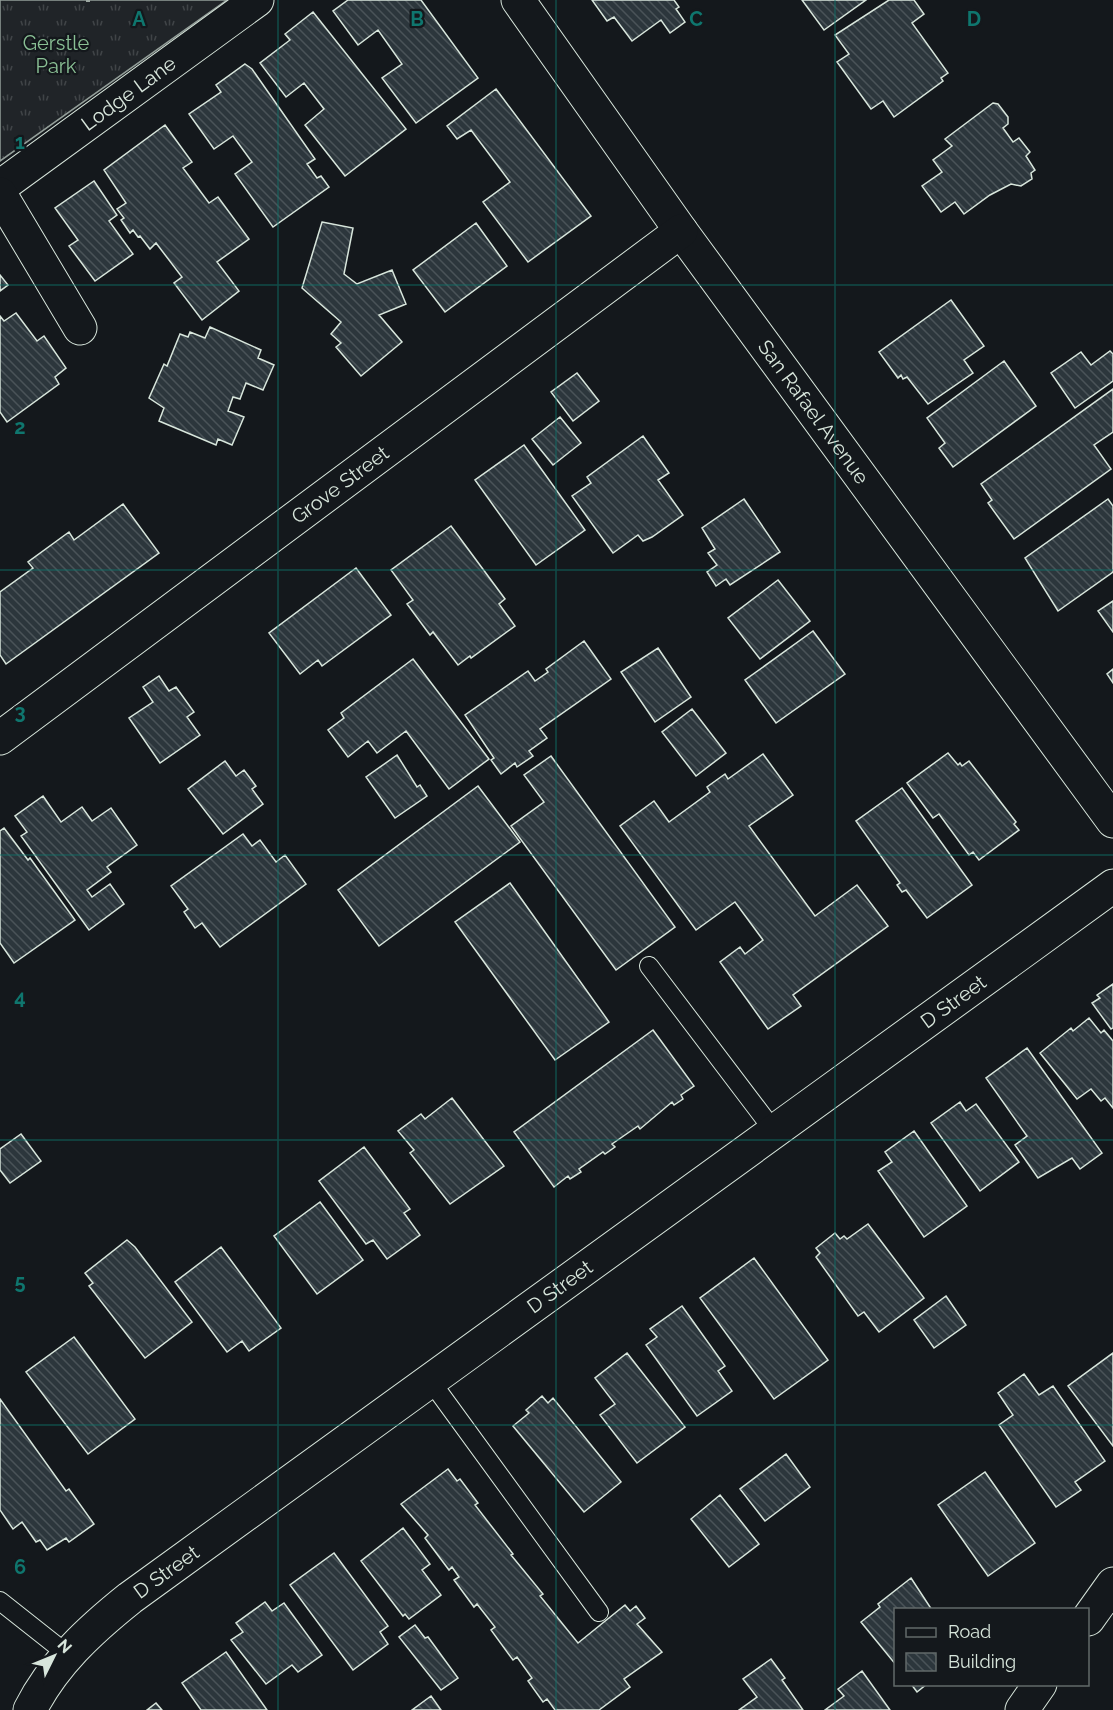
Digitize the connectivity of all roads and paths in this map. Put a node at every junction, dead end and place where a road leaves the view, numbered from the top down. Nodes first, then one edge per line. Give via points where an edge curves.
1 (257, 0) edge
2 (518, 0) edge
3 (0, 186) edge
4 (0, 194) edge
5 (681, 231) junction
6 (80, 328) dead end
7 (0, 738) edge
8 (1113, 821) edge
9 (1113, 886) edge
10 (649, 966) dead end
11 (774, 1131) junction
12 (430, 1380) junction
13 (1113, 1584) edge
14 (0, 1601) edge
15 (599, 1612) dead end
16 (1089, 1618) edge
17 (67, 1654) junction
18 (1039, 1686) edge
19 (30, 1710) edge
20 (1022, 1710) edge

1 - 3 street, Lodge Lane
2 - 5 street, San Rafael Avenue
4 - 6 street
5 - 7 street, Grove Street
5 - 8 street, San Rafael Avenue
9 - 11 street, D Street
10 - 11 lane
11 - 12 street, D Street
12 - 15 lane
12 - 17 street, D Street via 143,1588
13 - 16 street
14 - 17 lane
17 - 19 street, D Street
18 - 20 street

